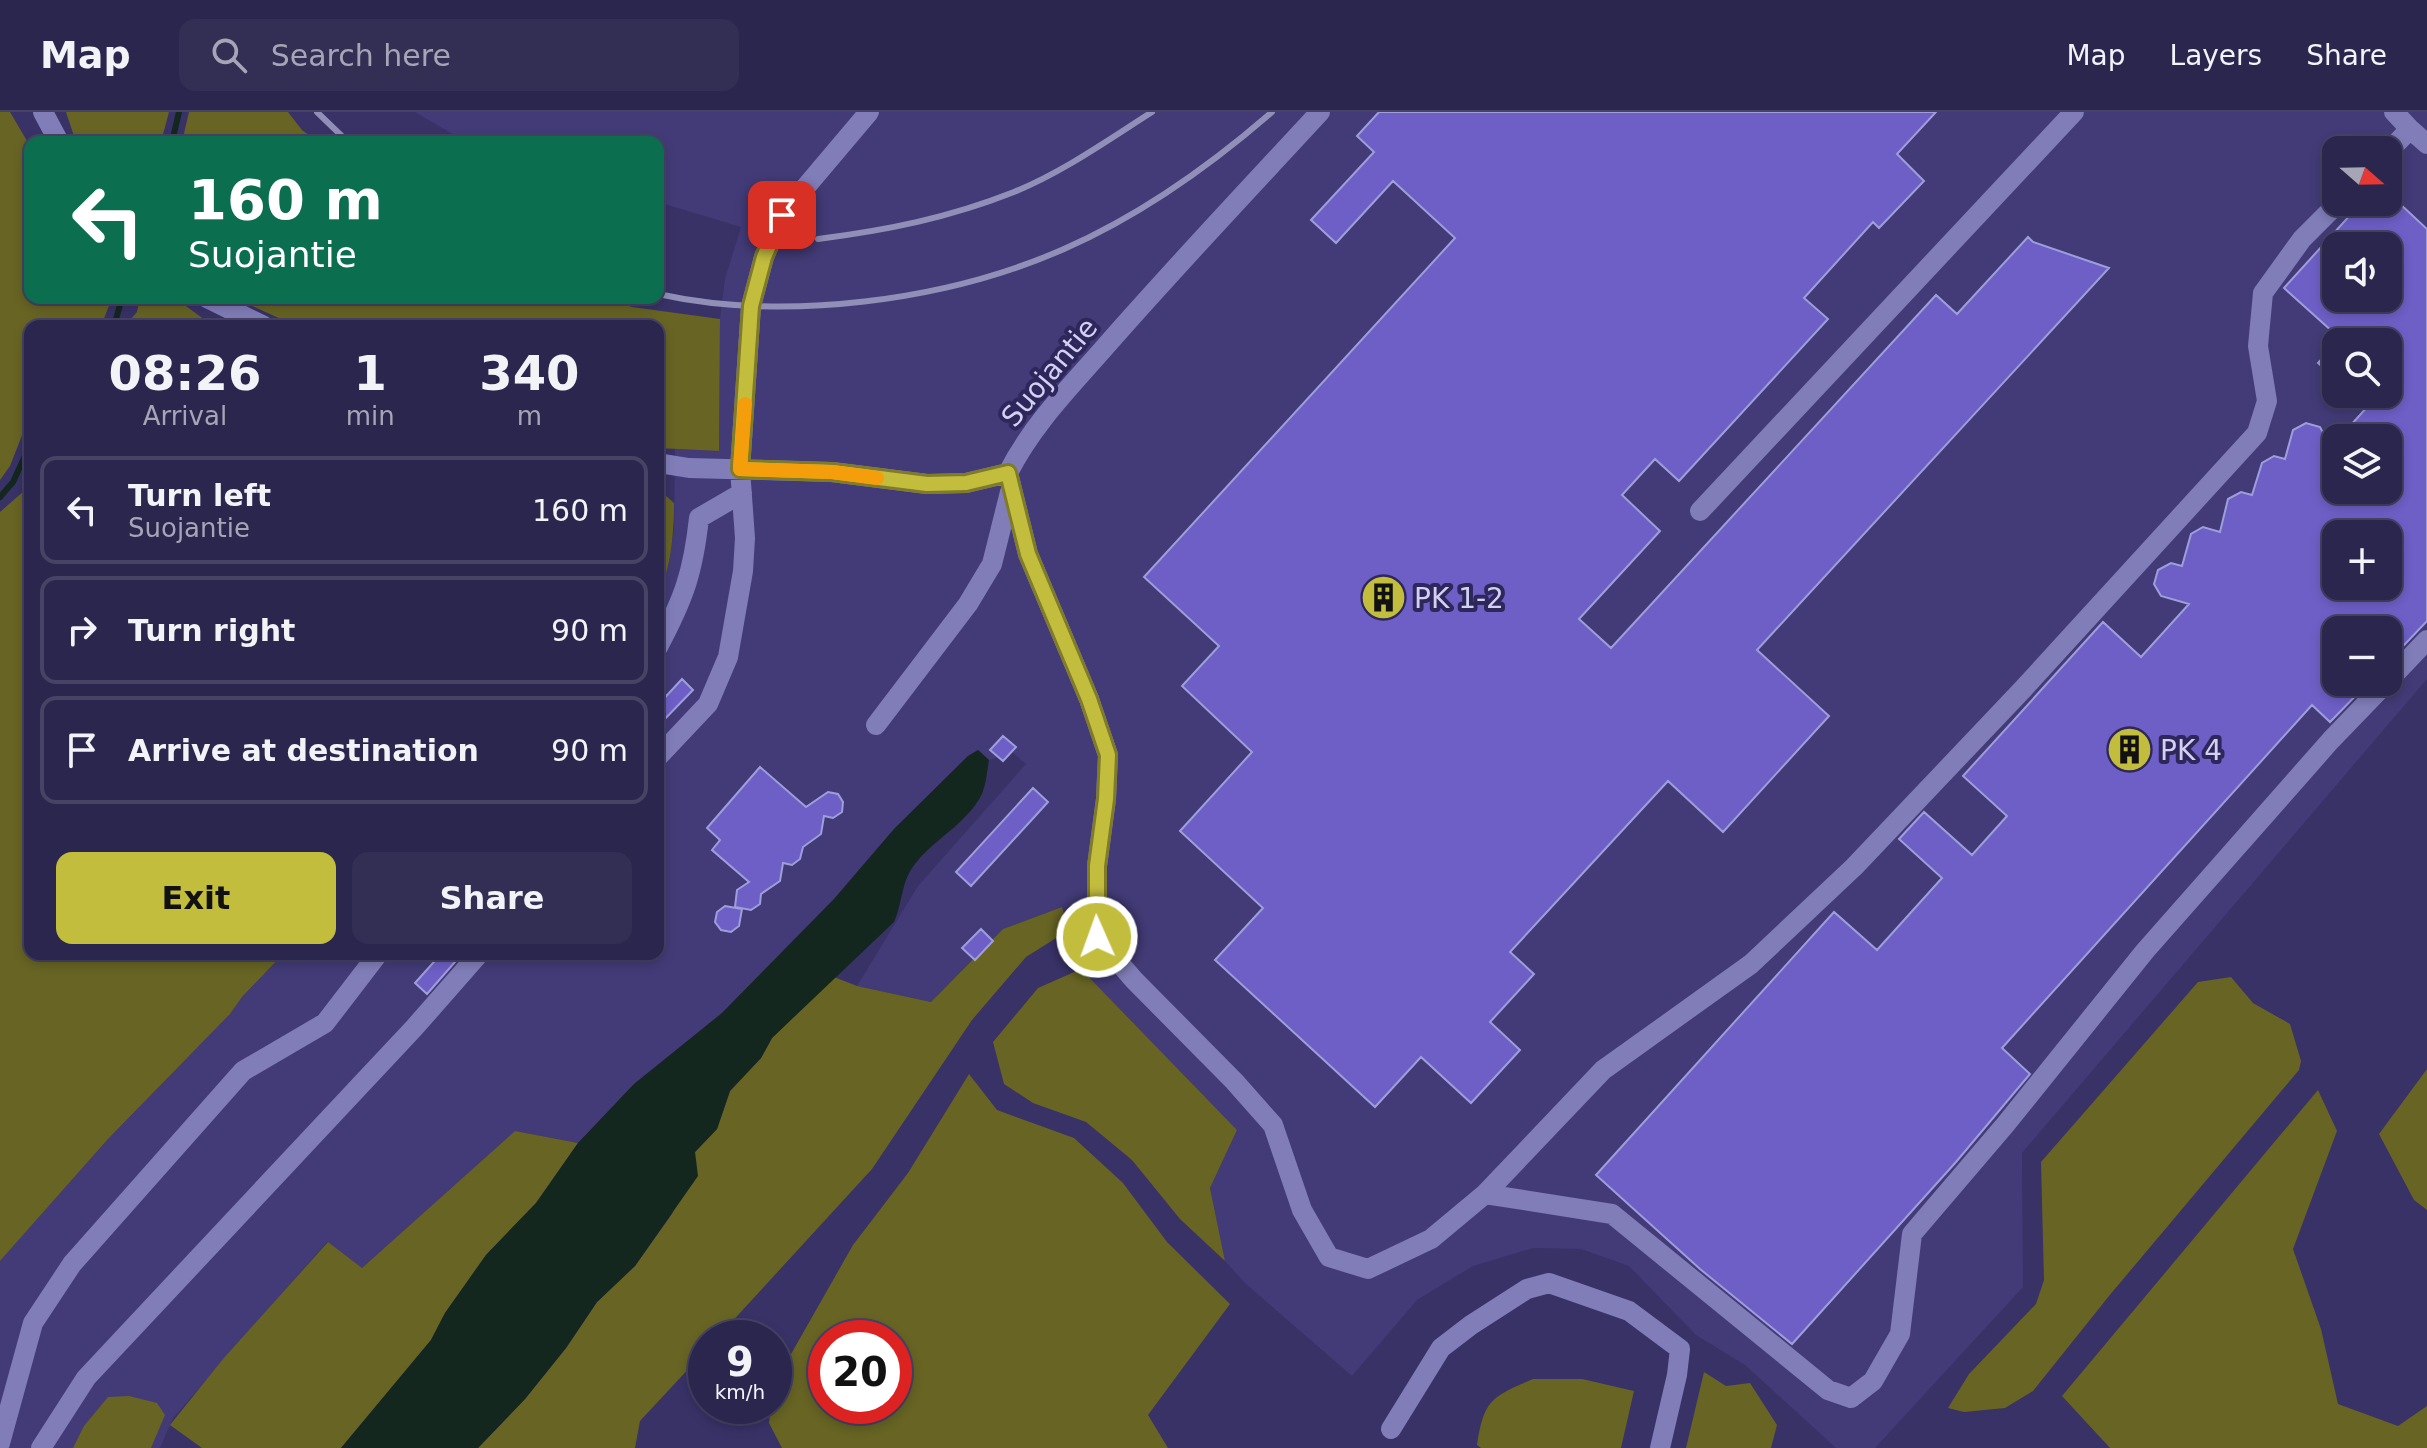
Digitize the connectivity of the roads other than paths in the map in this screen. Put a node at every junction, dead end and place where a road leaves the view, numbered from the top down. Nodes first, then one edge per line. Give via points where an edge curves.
1 (43, 112) edge
2 (869, 112) edge
3 (1320, 112) edge
4 (2074, 112) edge
5 (2394, 112) edge
6 (2410, 129) junction
7 (56, 136) edge
8 (2402, 137) edge
9 (2427, 144) edge
10 (2325, 216) edge
11 (219, 304) edge
12 (252, 320) edge
13 (664, 464) edge
14 (740, 469) junction
15 (1009, 480) junction
16 (742, 493) junction
17 (1700, 511) dead end
18 (664, 636) edge
19 (2427, 640) edge
20 (2402, 667) edge
21 (2374, 696) edge
22 (876, 725) dead end
23 (664, 751) edge
24 (373, 960) edge
25 (474, 960) edge
26 (1485, 1194) junction
27 (1391, 1429) dead end
28 (0, 1443) edge
29 (41, 1448) edge
30 (1660, 1448) edge

1 - 7 lane
2 - 14 lane via 782,215 764,257 751,306
3 - 15 lane, Suojantie via 1043,418 1022,444
4 - 17 lane
5 - 6 lane
6 - 8 lane
6 - 9 lane
10 - 26 lane via 2263,293 2258,346 2267,401 2257,433 1854,867 1751,964 1603,1070
11 - 12 lane
13 - 14 lane, Suojantie
14 - 15 lane, Suojantie via 832,472 927,484
14 - 16 lane
15 - 22 lane via 992,564
15 - 26 lane via 1035,573 1108,755 1097,866 1097,937 1273,1125 1302,1210 1329,1257 1368,1269 1431,1239
16 - 18 lane via 699,518 690,576
16 - 23 lane via 743,571 728,657 708,704
19 - 20 lane
21 - 26 lane via 2145,951 1912,1234 1900,1334 1873,1381 1851,1398 1828,1390 1612,1214
24 - 28 lane via 325,1023 243,1071 72,1264 33,1323
25 - 29 lane via 86,1378
27 - 30 lane via 1441,1348 1527,1289 1549,1283 1629,1311 1680,1349

